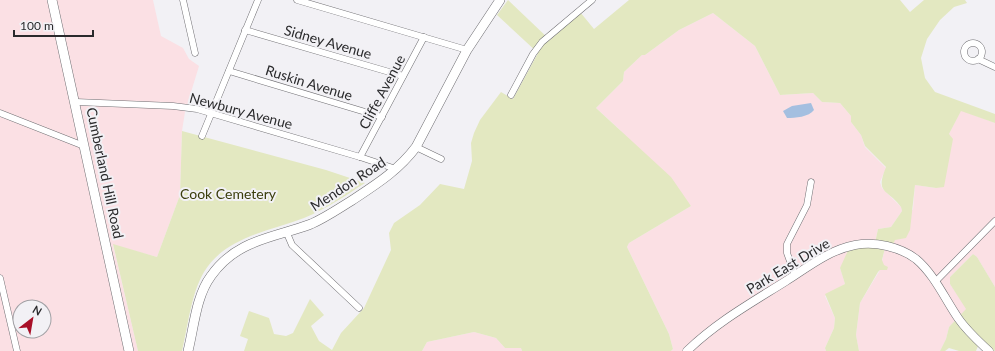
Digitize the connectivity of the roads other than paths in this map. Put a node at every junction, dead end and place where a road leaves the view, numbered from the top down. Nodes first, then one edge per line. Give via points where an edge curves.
1 (52, 0) edge
2 (182, 0) edge
3 (258, 0) edge
4 (298, 0) edge
5 (500, 0) edge
6 (592, 0) edge
7 (246, 30) junction
8 (424, 37) junction
9 (466, 50) junction
10 (195, 53) dead end
11 (978, 59) dead end
12 (995, 67) edge
13 (229, 71) junction
14 (403, 76) junction
15 (511, 95) dead end
16 (76, 102) junction
17 (0, 113) edge
18 (212, 113) junction
19 (382, 117) junction
20 (202, 136) dead end
21 (84, 146) junction
22 (416, 147) junction
23 (360, 157) junction
24 (441, 159) dead end
25 (396, 170) junction
26 (811, 182) dead end
27 (995, 222) edge
28 (286, 231) junction
29 (795, 275) junction
30 (0, 278) edge
31 (935, 282) junction
32 (359, 308) dead end
33 (17, 351) edge
34 (129, 351) edge
35 (188, 351) edge
36 (687, 351) edge
37 (989, 351) edge

1 - 16 main road, Cumberland Hill Road via 65,64
2 - 10 street
3 - 7 street
4 - 8 street
5 - 9 main road, Mendon Road
6 - 15 street via 542,42
7 - 13 street
7 - 14 street, Sidney Avenue
8 - 9 street
8 - 14 street, Cliffe Avenue
9 - 22 main road, Mendon Road
11 - 12 street
13 - 18 street
13 - 19 street, Ruskin Avenue
14 - 19 street, Cliffe Avenue
16 - 18 street, Newbury Avenue via 173,106
16 - 21 main road, Cumberland Hill Road
17 - 21 street
18 - 20 street
18 - 23 street, Newbury Avenue
19 - 23 street, Cliffe Avenue
21 - 34 main road, Cumberland Hill Road
22 - 24 street
22 - 25 main road, Mendon Road
23 - 25 street, Newbury Avenue
25 - 28 main road, Mendon Road via 313,223
26 - 29 street via 807,205 787,244 787,253
27 - 31 street
28 - 32 street via 292,245
28 - 35 main road, Mendon Road via 240,250 229,257 211,276 202,292
29 - 31 street, Park East Drive via 825,256 856,245 876,244 912,256
29 - 36 street, Park East Drive via 732,314
30 - 33 street
31 - 37 street, Park East Drive via 967,329

